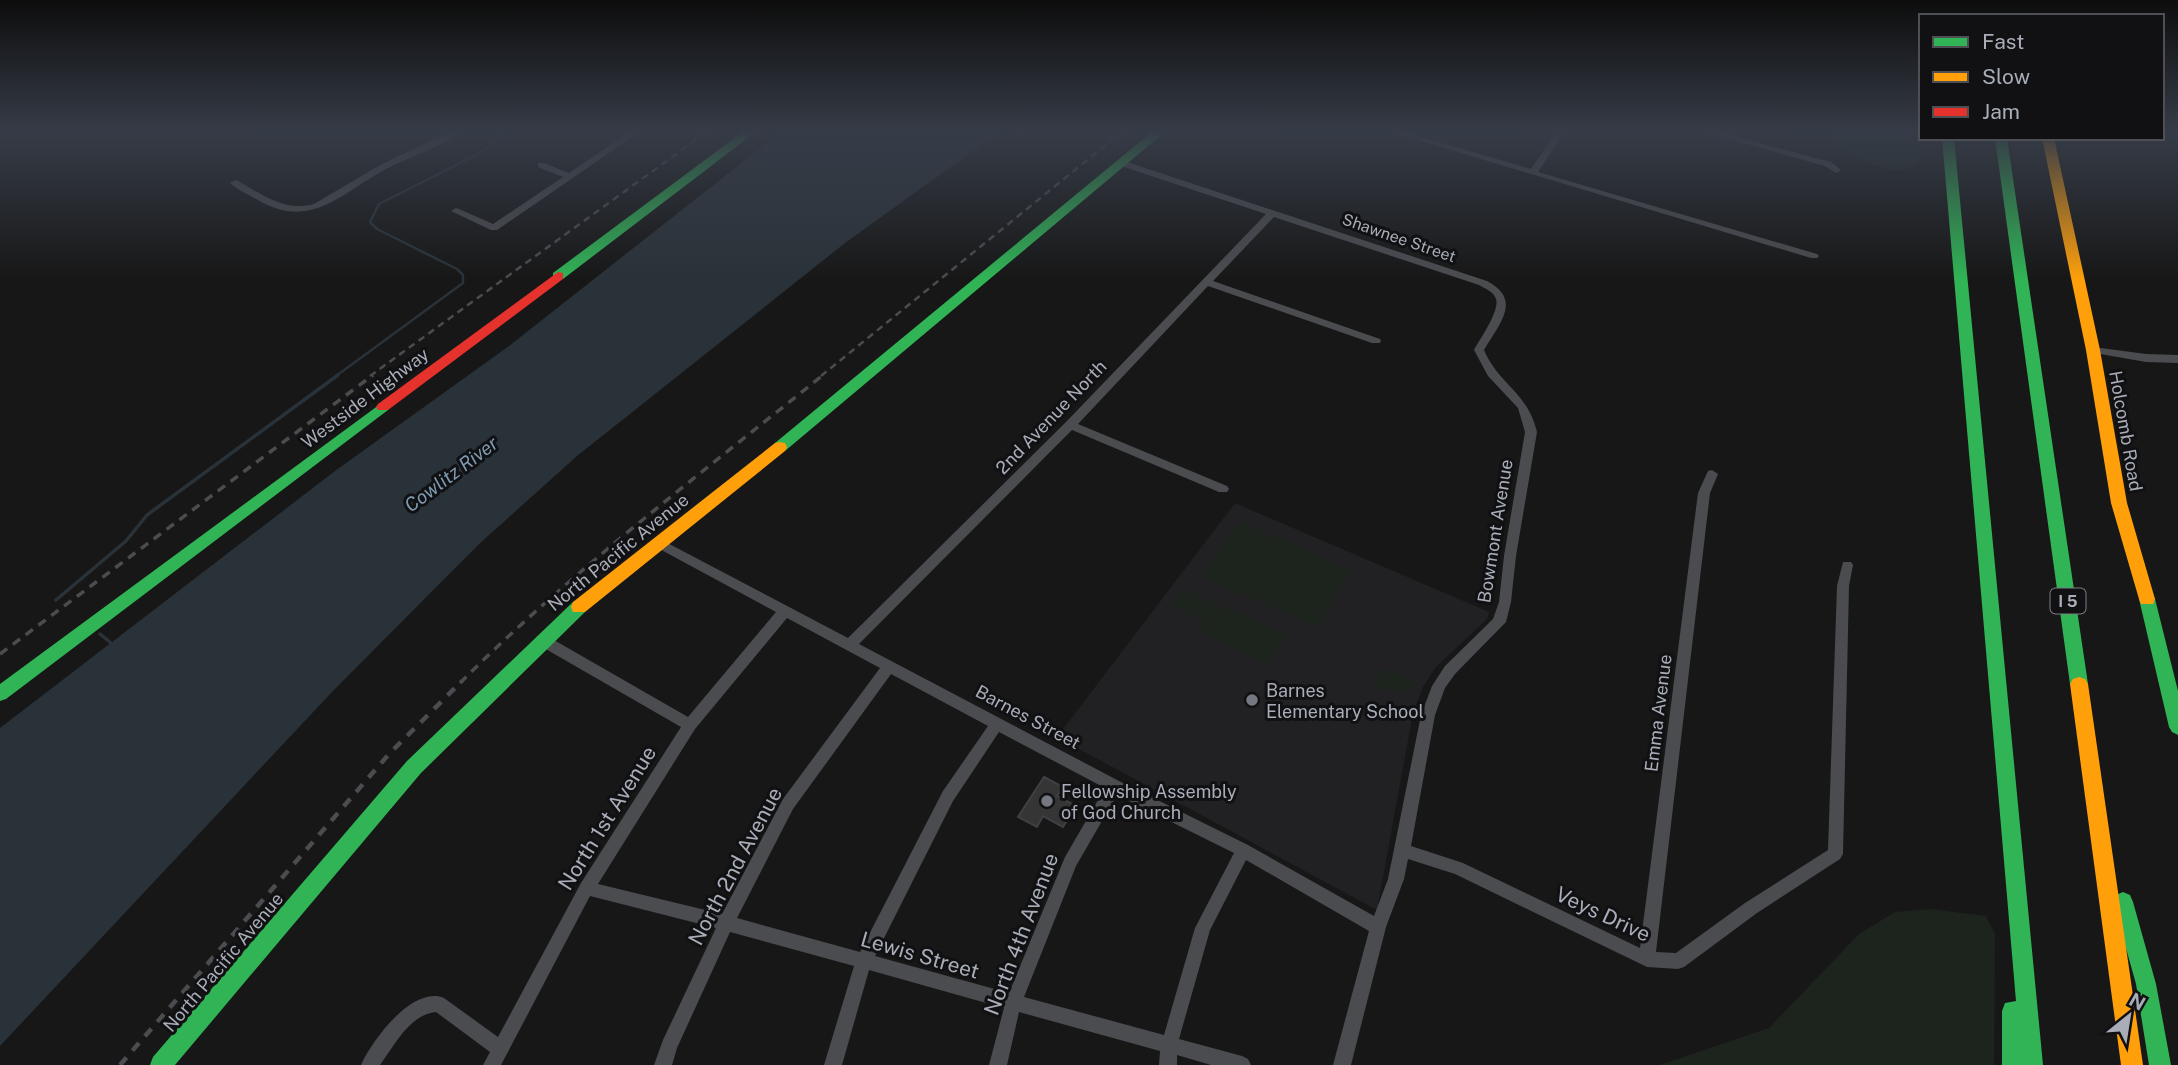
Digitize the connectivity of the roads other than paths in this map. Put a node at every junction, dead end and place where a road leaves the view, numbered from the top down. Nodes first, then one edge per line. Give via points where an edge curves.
1 (360, 181) edge
2 (562, 181) edge
3 (685, 181) edge
4 (1100, 181) edge
5 (1176, 181) edge
6 (1559, 181) edge
7 (1952, 181) edge
8 (2007, 181) edge
9 (2057, 181) edge
10 (235, 183) dead end
11 (456, 211) dead end
12 (1273, 212) junction
13 (1814, 256) dead end
14 (1206, 282) junction
15 (1484, 336) joint
16 (1376, 341) dead end
17 (2093, 350) junction
18 (2178, 359) edge
19 (1070, 425) junction
20 (1712, 474) dead end
21 (1223, 489) dead end
22 (658, 543) junction
23 (1847, 565) dead end
24 (785, 611) junction
25 (542, 639) junction
26 (850, 644) junction
27 (890, 665) junction
28 (0, 694) edge
29 (997, 724) junction
30 (690, 725) junction
31 (2178, 727) edge
32 (1114, 786) junction
33 (2097, 810) junction
34 (2012, 846) junction
35 (1243, 850) junction
36 (1403, 850) junction
37 (586, 888) junction
38 (726, 923) junction
39 (1378, 927) junction
40 (1647, 959) junction
41 (864, 961) junction
42 (1013, 1003) junction
43 (1169, 1045) junction
44 (499, 1048) junction
45 (161, 1065) edge
46 (370, 1065) edge
47 (492, 1065) edge
48 (663, 1065) edge
49 (833, 1065) edge
50 (998, 1065) edge
51 (1168, 1065) edge
52 (1242, 1065) edge
53 (1342, 1065) edge
54 (2013, 1065) edge
55 (2032, 1065) edge
56 (2132, 1065) edge
57 (2160, 1065) edge

1 - 10 street via 302,211 268,202
2 - 11 street via 494,228
3 - 28 main road, Westside Highway
4 - 22 main road, North Pacific Avenue via 791,439
5 - 12 street, Shawnee Street
6 - 13 street
7 - 34 main road
8 - 33 main road, I 5
9 - 17 main road, Holcomb Road
12 - 14 street, 2nd Avenue North
12 - 15 street, Shawnee Street via 1494,289 1503,303
14 - 16 street
14 - 19 street, 2nd Avenue North
15 - 36 street, Bowmont Avenue via 1479,350 1482,360 1523,403 1531,432 1506,602 1499,622 1439,686 1428,715
17 - 18 street
17 - 31 main road, Holcomb Road via 2119,503
19 - 21 street
19 - 26 street, 2nd Avenue North
20 - 40 street, Emma Avenue via 1704,493
22 - 24 street, Barnes Street
22 - 25 main road, North Pacific Avenue
23 - 40 street, Veys Drive via 1835,854 1678,961
24 - 26 street, Barnes Street
24 - 30 street, North 1st Avenue
25 - 30 street
25 - 45 main road, North Pacific Avenue via 414,768
26 - 27 street, Barnes Street
27 - 29 street, Barnes Street
27 - 38 street, North 2nd Avenue via 788,804
29 - 32 street, Barnes Street
29 - 41 street via 948,796
30 - 37 street, North 1st Avenue
32 - 35 street, Barnes Street
32 - 42 street, North 4th Avenue via 1070,862
33 - 56 main road, I 5
33 - 57 main road via 2146,984
34 - 54 main road
34 - 55 main road
35 - 39 street, Barnes Street
35 - 43 street via 1203,928
36 - 39 street
36 - 40 street, Veys Drive via 1458,868
37 - 38 street, Lewis Street
37 - 44 street, North 1st Avenue
38 - 41 street, Lewis Street
38 - 48 street, North 2nd Avenue
39 - 53 street
41 - 42 street, Lewis Street
41 - 49 street
42 - 43 street, Lewis Street
42 - 50 street, North 4th Avenue
43 - 51 street
43 - 52 street, Lewis Street
44 - 46 street via 438,1004 427,1003 414,1010
44 - 47 street, North 1st Avenue

